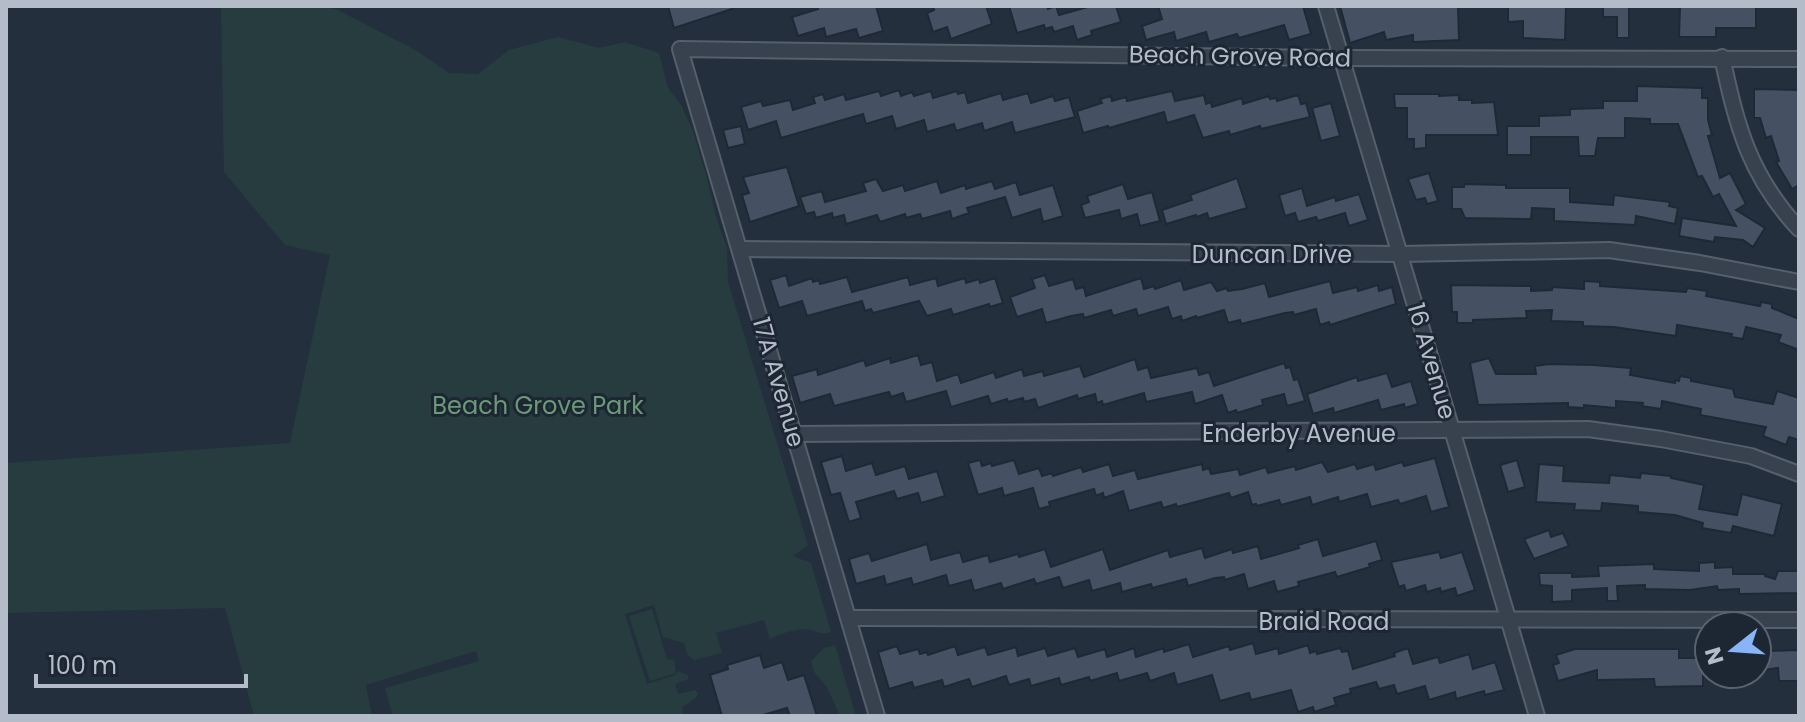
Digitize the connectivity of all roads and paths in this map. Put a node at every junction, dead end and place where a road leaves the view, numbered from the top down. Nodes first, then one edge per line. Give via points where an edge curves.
1 (1326, 6) edge
2 (680, 49) joint
3 (1722, 57) junction
4 (1343, 58) junction
5 (1799, 59) edge
6 (1799, 229) edge
7 (741, 249) junction
8 (1401, 254) junction
9 (1799, 282) edge
10 (1453, 432) junction
11 (794, 434) junction
12 (1799, 474) edge
13 (849, 618) junction
14 (1799, 620) edge
15 (1509, 621) junction
16 (877, 716) edge
17 (1537, 716) edge

1 - 4 street, 16 Avenue
2 - 4 street, Beach Grove Road
2 - 7 street, 17A Avenue
3 - 4 street, Beach Grove Road
3 - 5 street, Beach Grove Road
3 - 6 street via 1747,153
4 - 8 street, 16 Avenue
7 - 8 street, Duncan Drive
7 - 11 street, 17A Avenue
8 - 9 street, Duncan Drive via 1609,250
8 - 10 street, 16 Avenue
10 - 11 street, Enderby Avenue
10 - 12 street, Enderby Avenue via 1588,429 1751,456
10 - 15 street, 16 Avenue
11 - 13 street, 17A Avenue
13 - 15 street, Braid Road
13 - 16 street, 17A Avenue
14 - 15 street, Braid Road
15 - 17 street, 16 Avenue

